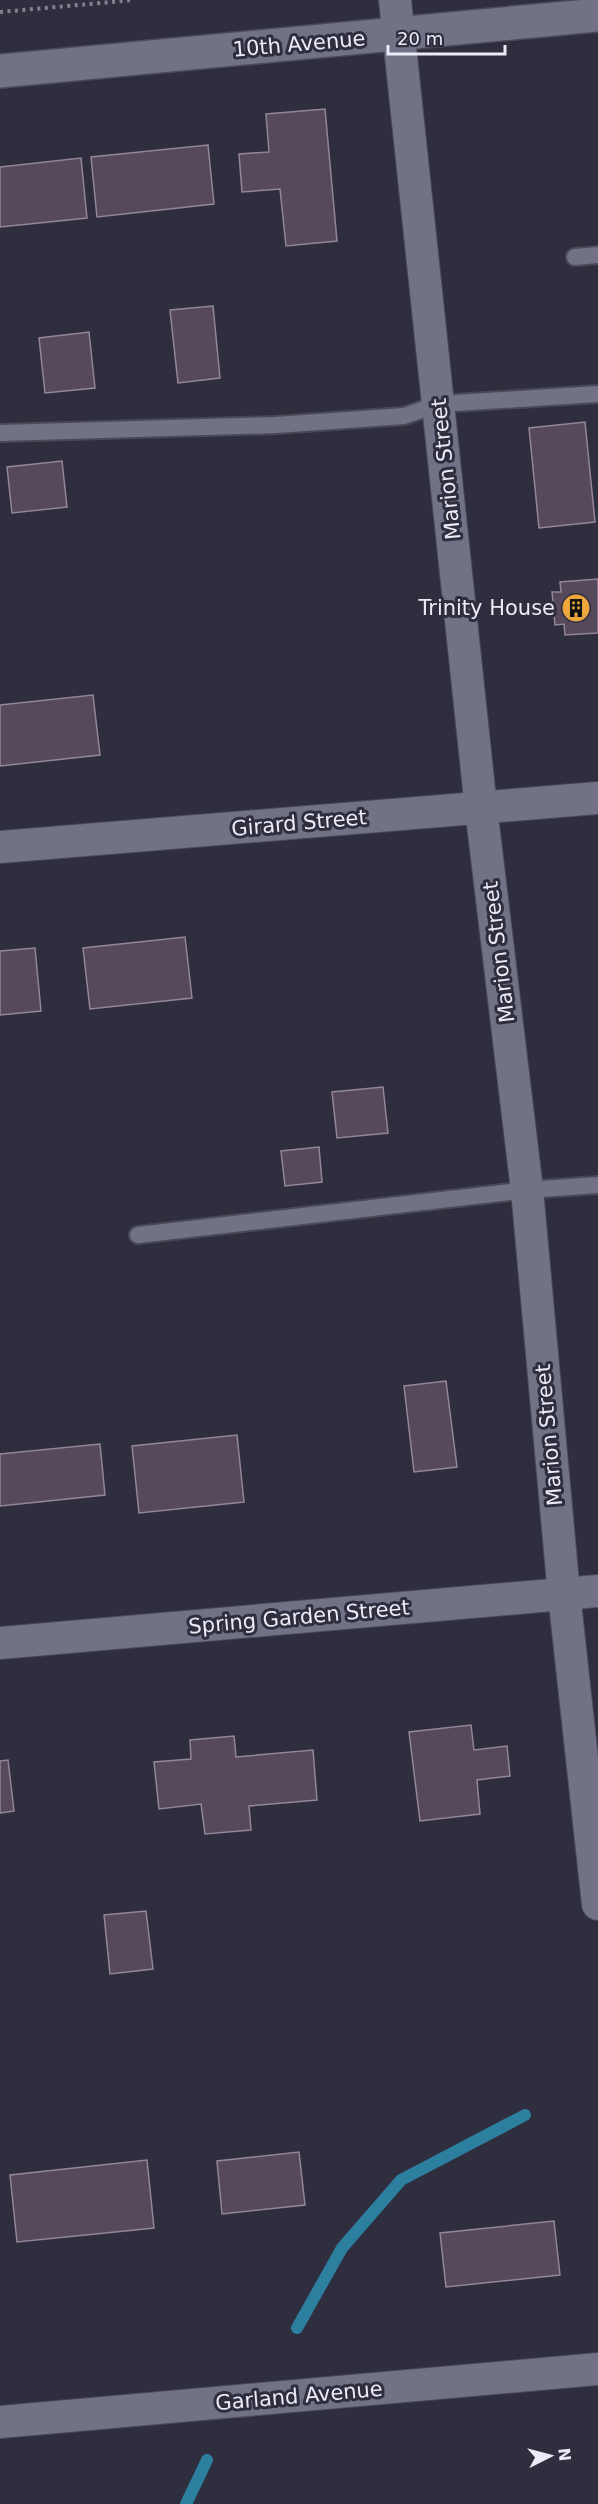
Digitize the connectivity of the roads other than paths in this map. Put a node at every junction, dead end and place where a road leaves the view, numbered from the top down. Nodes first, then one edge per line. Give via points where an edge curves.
1 (395, 0) edge
2 (598, 15) edge
3 (398, 35) junction
4 (0, 71) edge
5 (598, 255) edge
6 (575, 257) dead end
7 (598, 394) edge
8 (439, 404) junction
9 (0, 433) edge
10 (598, 798) edge
11 (482, 808) junction
12 (0, 848) edge
13 (598, 1185) edge
14 (527, 1190) junction
15 (138, 1235) dead end
16 (598, 1591) edge
17 (564, 1594) junction
18 (0, 1643) edge
19 (598, 1904) edge
20 (598, 2369) edge
21 (0, 2422) edge

1 - 3 street, Marion Street
2 - 3 street, 10th Avenue
3 - 4 street, 10th Avenue
3 - 8 street, Marion Street
5 - 6 lane
7 - 8 lane
8 - 9 lane via 404,416 276,425
8 - 11 street, Marion Street
10 - 11 street, Girard Street
11 - 12 street, Girard Street
11 - 14 street, Marion Street
13 - 14 lane
14 - 15 lane
14 - 17 street, Marion Street
16 - 17 street, Spring Garden Street
17 - 18 street, Spring Garden Street
17 - 19 street, Marion Street
20 - 21 street, Garland Avenue

